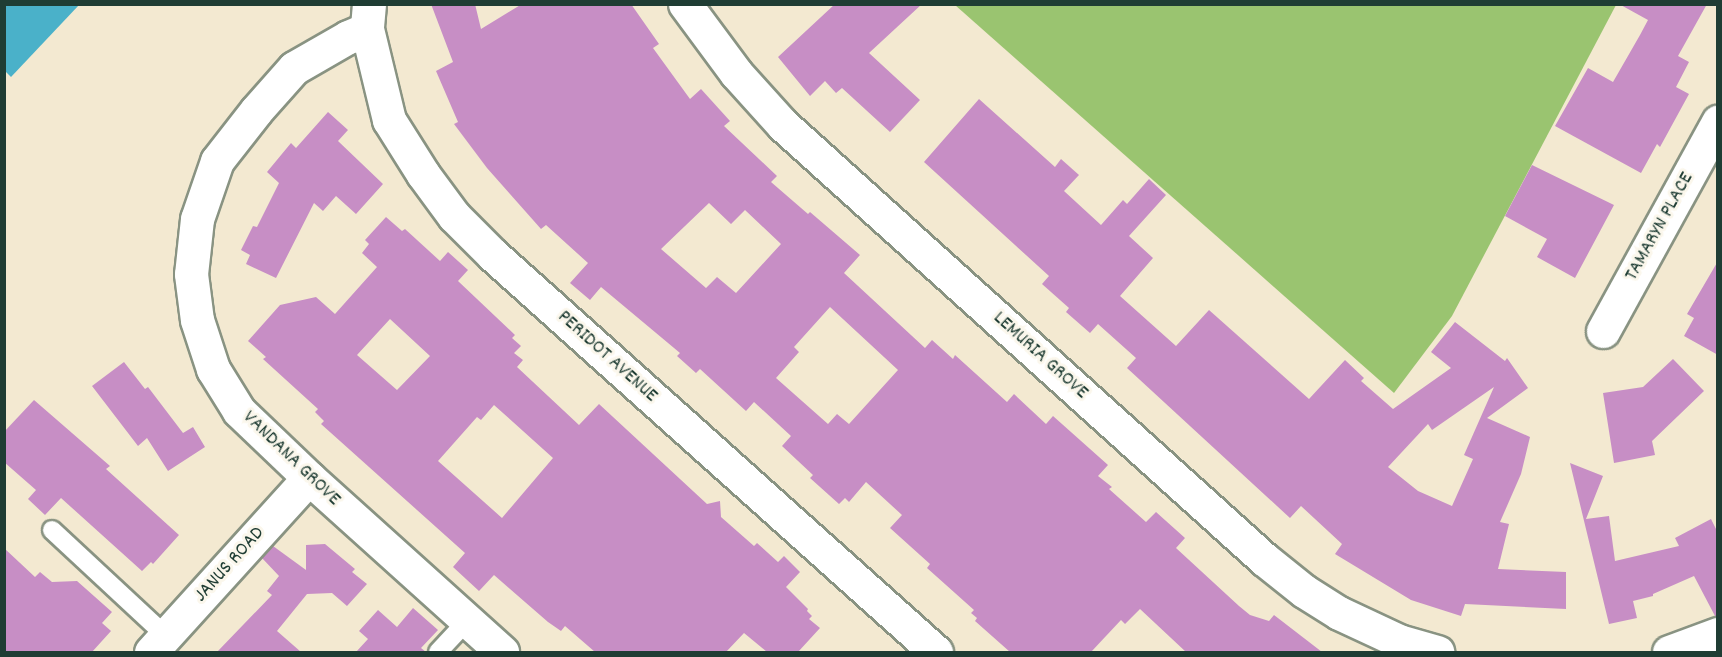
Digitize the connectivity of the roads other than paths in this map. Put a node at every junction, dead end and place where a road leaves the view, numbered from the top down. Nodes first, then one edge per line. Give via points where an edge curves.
1 (685, 4) edge
2 (368, 17) edge
3 (1718, 122) edge
4 (1603, 332) dead end
5 (309, 478) junction
6 (52, 530) dead end
7 (467, 621) junction
8 (1718, 634) edge
9 (158, 644) edge
10 (438, 652) edge
11 (502, 652) edge
12 (936, 652) edge
13 (1437, 652) edge
14 (1669, 652) edge

1 - 13 street, LEMURIA GROVE via 736,73 783,125 1264,559 1340,613 1399,641
2 - 5 street, VANDANA GROVE via 348,37 294,68 256,111 218,161 197,219 191,274 197,320 213,369 239,411
2 - 12 street, PERIDOT AVENUE via 389,120 454,216
3 - 4 street, TAMARYN PLACE
5 - 7 street, VANDANA GROVE
5 - 9 street, JANUS ROAD
6 - 9 lane
7 - 10 lane
7 - 11 street, VANDANA GROVE
8 - 14 street

